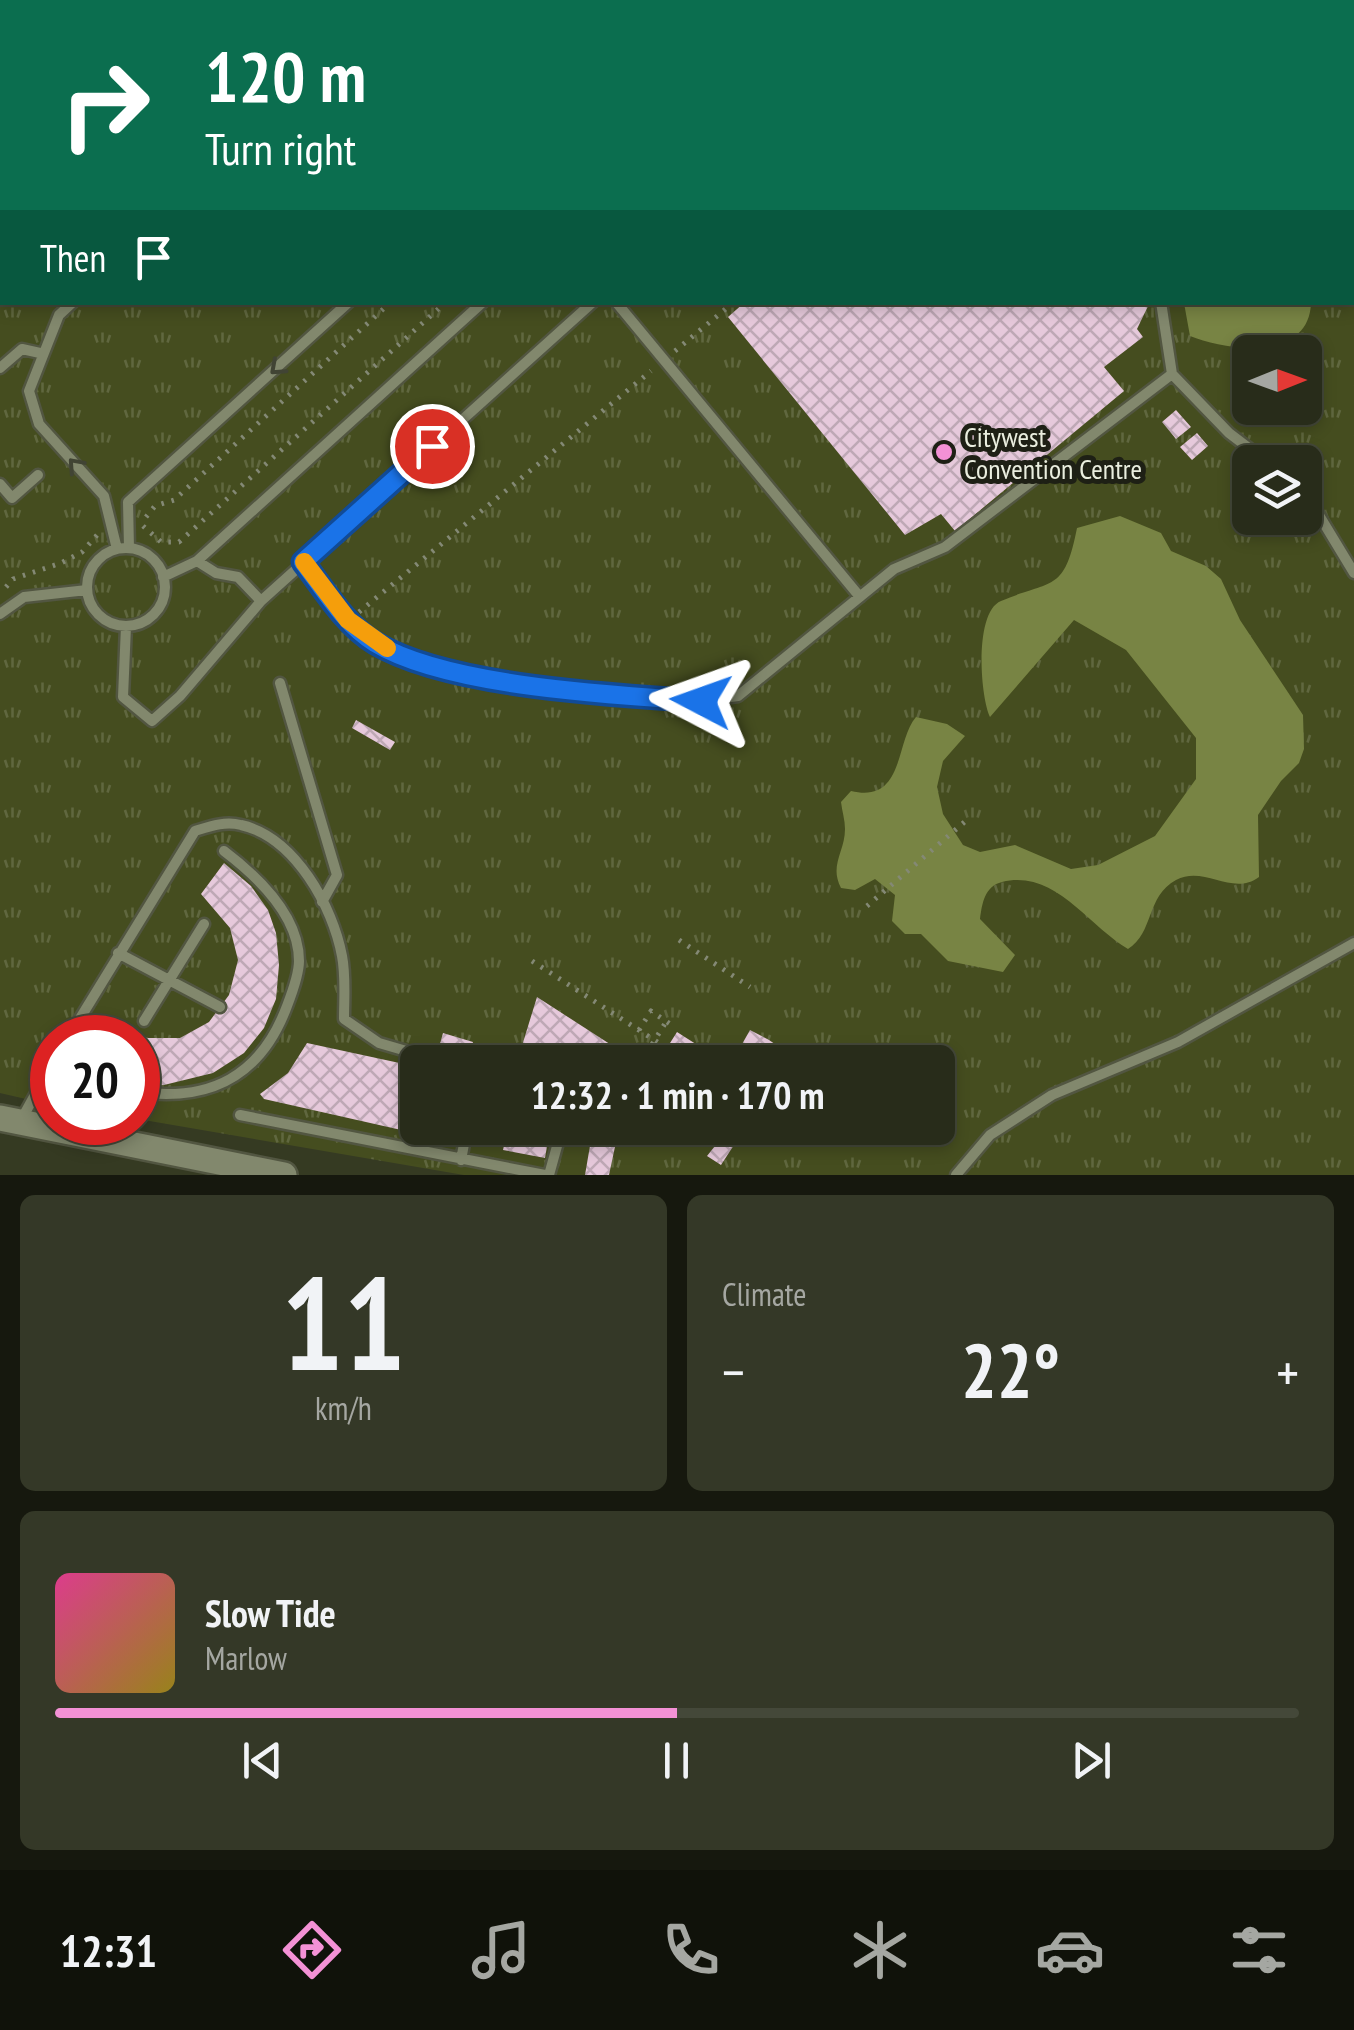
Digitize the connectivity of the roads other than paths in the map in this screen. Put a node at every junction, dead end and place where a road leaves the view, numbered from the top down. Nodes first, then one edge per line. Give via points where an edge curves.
1 (70, 305) edge
2 (346, 305) edge
3 (480, 305) edge
4 (589, 305) edge
5 (618, 305) edge
6 (1161, 305) edge
7 (40, 353) junction
8 (0, 368) edge
9 (1172, 374) junction
10 (1245, 445) edge
11 (38, 475) dead end
12 (0, 484) edge
13 (1322, 520) edge
14 (123, 549) junction
15 (197, 562) junction
16 (303, 562) junction
17 (1354, 574) edge
18 (163, 578) junction
19 (87, 590) junction
20 (860, 597) junction
21 (261, 601) junction
22 (0, 614) edge
23 (126, 626) junction
24 (280, 683) dead end
25 (224, 851) dead end
26 (322, 902) junction
27 (204, 924) dead end
28 (1354, 943) edge
29 (118, 952) junction
30 (169, 980) junction
31 (220, 1007) dead end
32 (81, 1015) edge
33 (148, 1015) edge
34 (264, 1028) dead end
35 (277, 1034) junction
36 (400, 1049) edge
37 (30, 1093) edge
38 (160, 1093) edge
39 (240, 1115) dead end
40 (10, 1120) edge
41 (464, 1145) edge
42 (557, 1145) edge
43 (461, 1160) junction
44 (284, 1175) edge
45 (547, 1175) edge
46 (956, 1175) edge

1 - 7 lane
2 -> 14 lane via 128,502
3 - 15 lane
4 - 16 lane
5 - 20 lane
6 - 9 lane
7 - 8 lane via 22,349
14 -> 7 lane via 104,496 39,424 29,391
9 - 10 lane
9 - 20 lane via 945,547 894,568
11 - 12 lane via 12,498
13 - 17 lane
14 - 18 lane via 151,557
14 - 19 lane via 98,560
15 - 18 lane
15 - 21 lane via 238,577
16 - 20 lane via 375,643 452,671 701,701 738,696
16 - 21 lane
18 - 23 lane via 156,611
19 - 22 lane via 24,597
19 - 23 lane via 104,620
21 - 23 lane via 152,721 123,697
24 - 26 lane via 338,874
25 - 35 lane via 264,882 299,960
26 - 29 lane via 310,878 260,832 220,824 195,831
26 - 36 lane via 343,958 344,1020
27 - 30 lane
28 - 46 lane via 1178,1042 1052,1095 990,1135
29 - 30 lane
29 - 32 lane
30 - 31 lane
30 - 33 lane
34 - 35 lane
35 - 38 lane via 254,1064 226,1082 192,1094
37 - 40 lane
39 - 43 lane
40 - 44 street
41 - 43 lane
42 - 45 lane
43 - 45 lane

